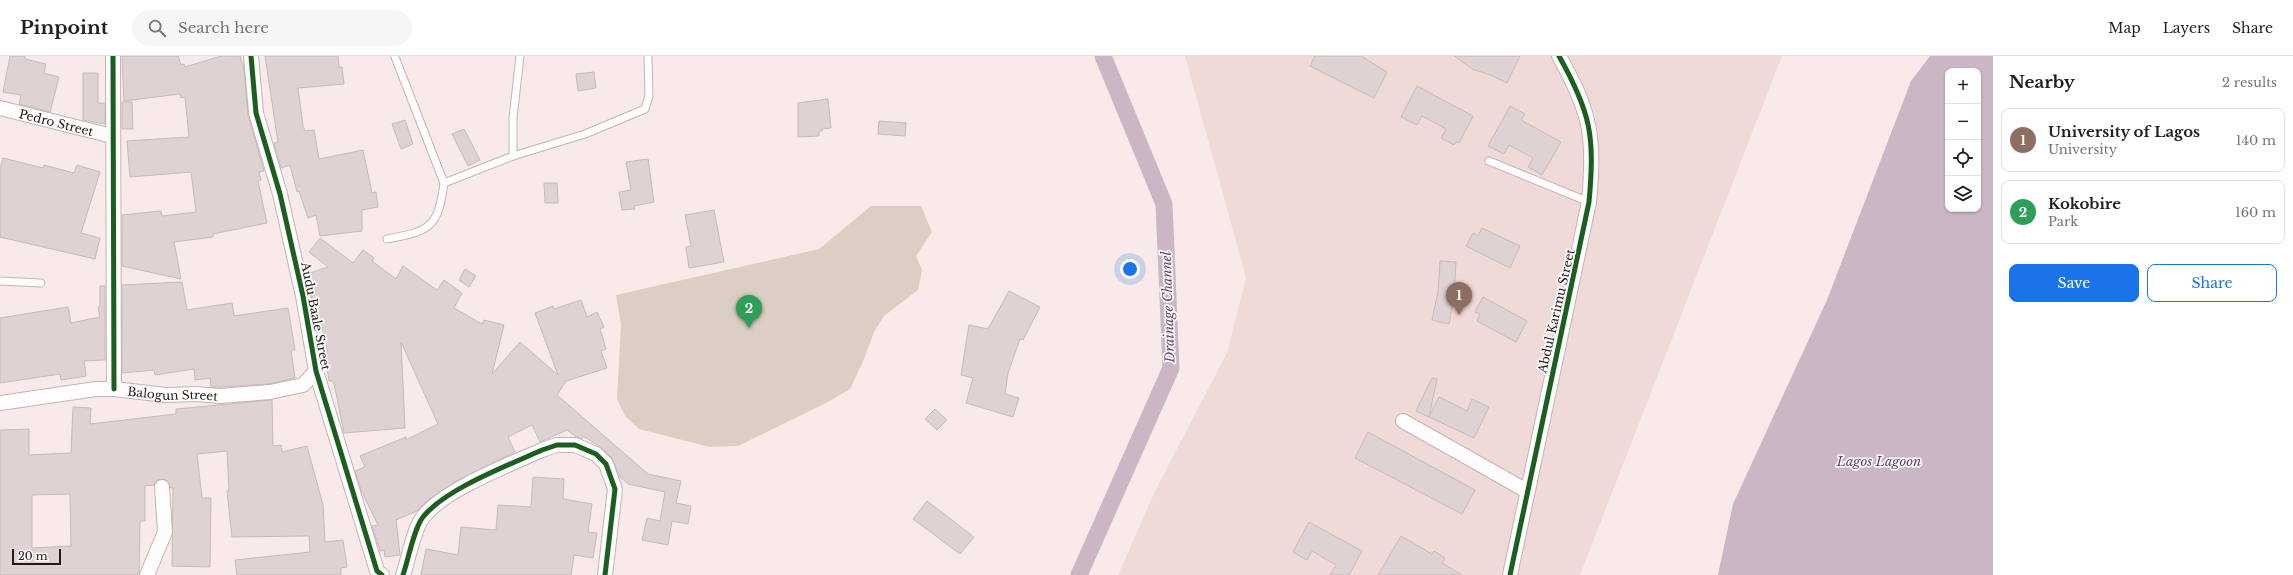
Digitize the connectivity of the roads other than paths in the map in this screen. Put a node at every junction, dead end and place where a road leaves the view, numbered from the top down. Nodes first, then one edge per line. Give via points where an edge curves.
1 (114, 56) edge
2 (251, 56) edge
3 (520, 56) edge
4 (648, 56) edge
5 (1558, 56) edge
6 (395, 57) edge
7 (0, 108) edge
8 (112, 136) junction
9 (513, 156) junction
10 (1488, 162) dead end
11 (444, 183) junction
12 (1589, 202) junction
13 (387, 239) dead end
14 (0, 281) edge
15 (41, 283) dead end
16 (316, 372) junction
17 (114, 389) junction
18 (0, 403) edge
19 (1403, 421) dead end
20 (162, 487) dead end
21 (1527, 491) junction
22 (147, 575) edge
23 (382, 575) edge
24 (403, 575) edge
25 (605, 575) edge
26 (1510, 575) edge

1 - 8 street
2 - 16 street, Audu Baale Street via 256,113 280,194 303,296
3 - 9 lane via 513,118
4 - 9 lane via 650,96 645,109 585,134
5 - 12 street, Abdul Karimu Street via 1586,111 1592,141
6 - 11 lane
7 - 8 street, Pedro Street
8 - 17 street
9 - 11 lane
10 - 12 lane
11 - 13 lane via 441,206 431,224 420,232
12 - 21 street, Abdul Karimu Street via 1575,278
14 - 15 lane
16 - 17 street, Balogun Street via 303,385 270,392 220,396 166,395
16 - 23 street, Audu Baale Street via 377,571
17 - 18 street, Balogun Street via 96,389
19 - 21 street
20 - 22 street via 165,532
21 - 26 street, Abdul Karimu Street
24 - 25 street via 422,518 431,508 457,490 542,450 557,445 575,445 596,454 606,464 615,489

